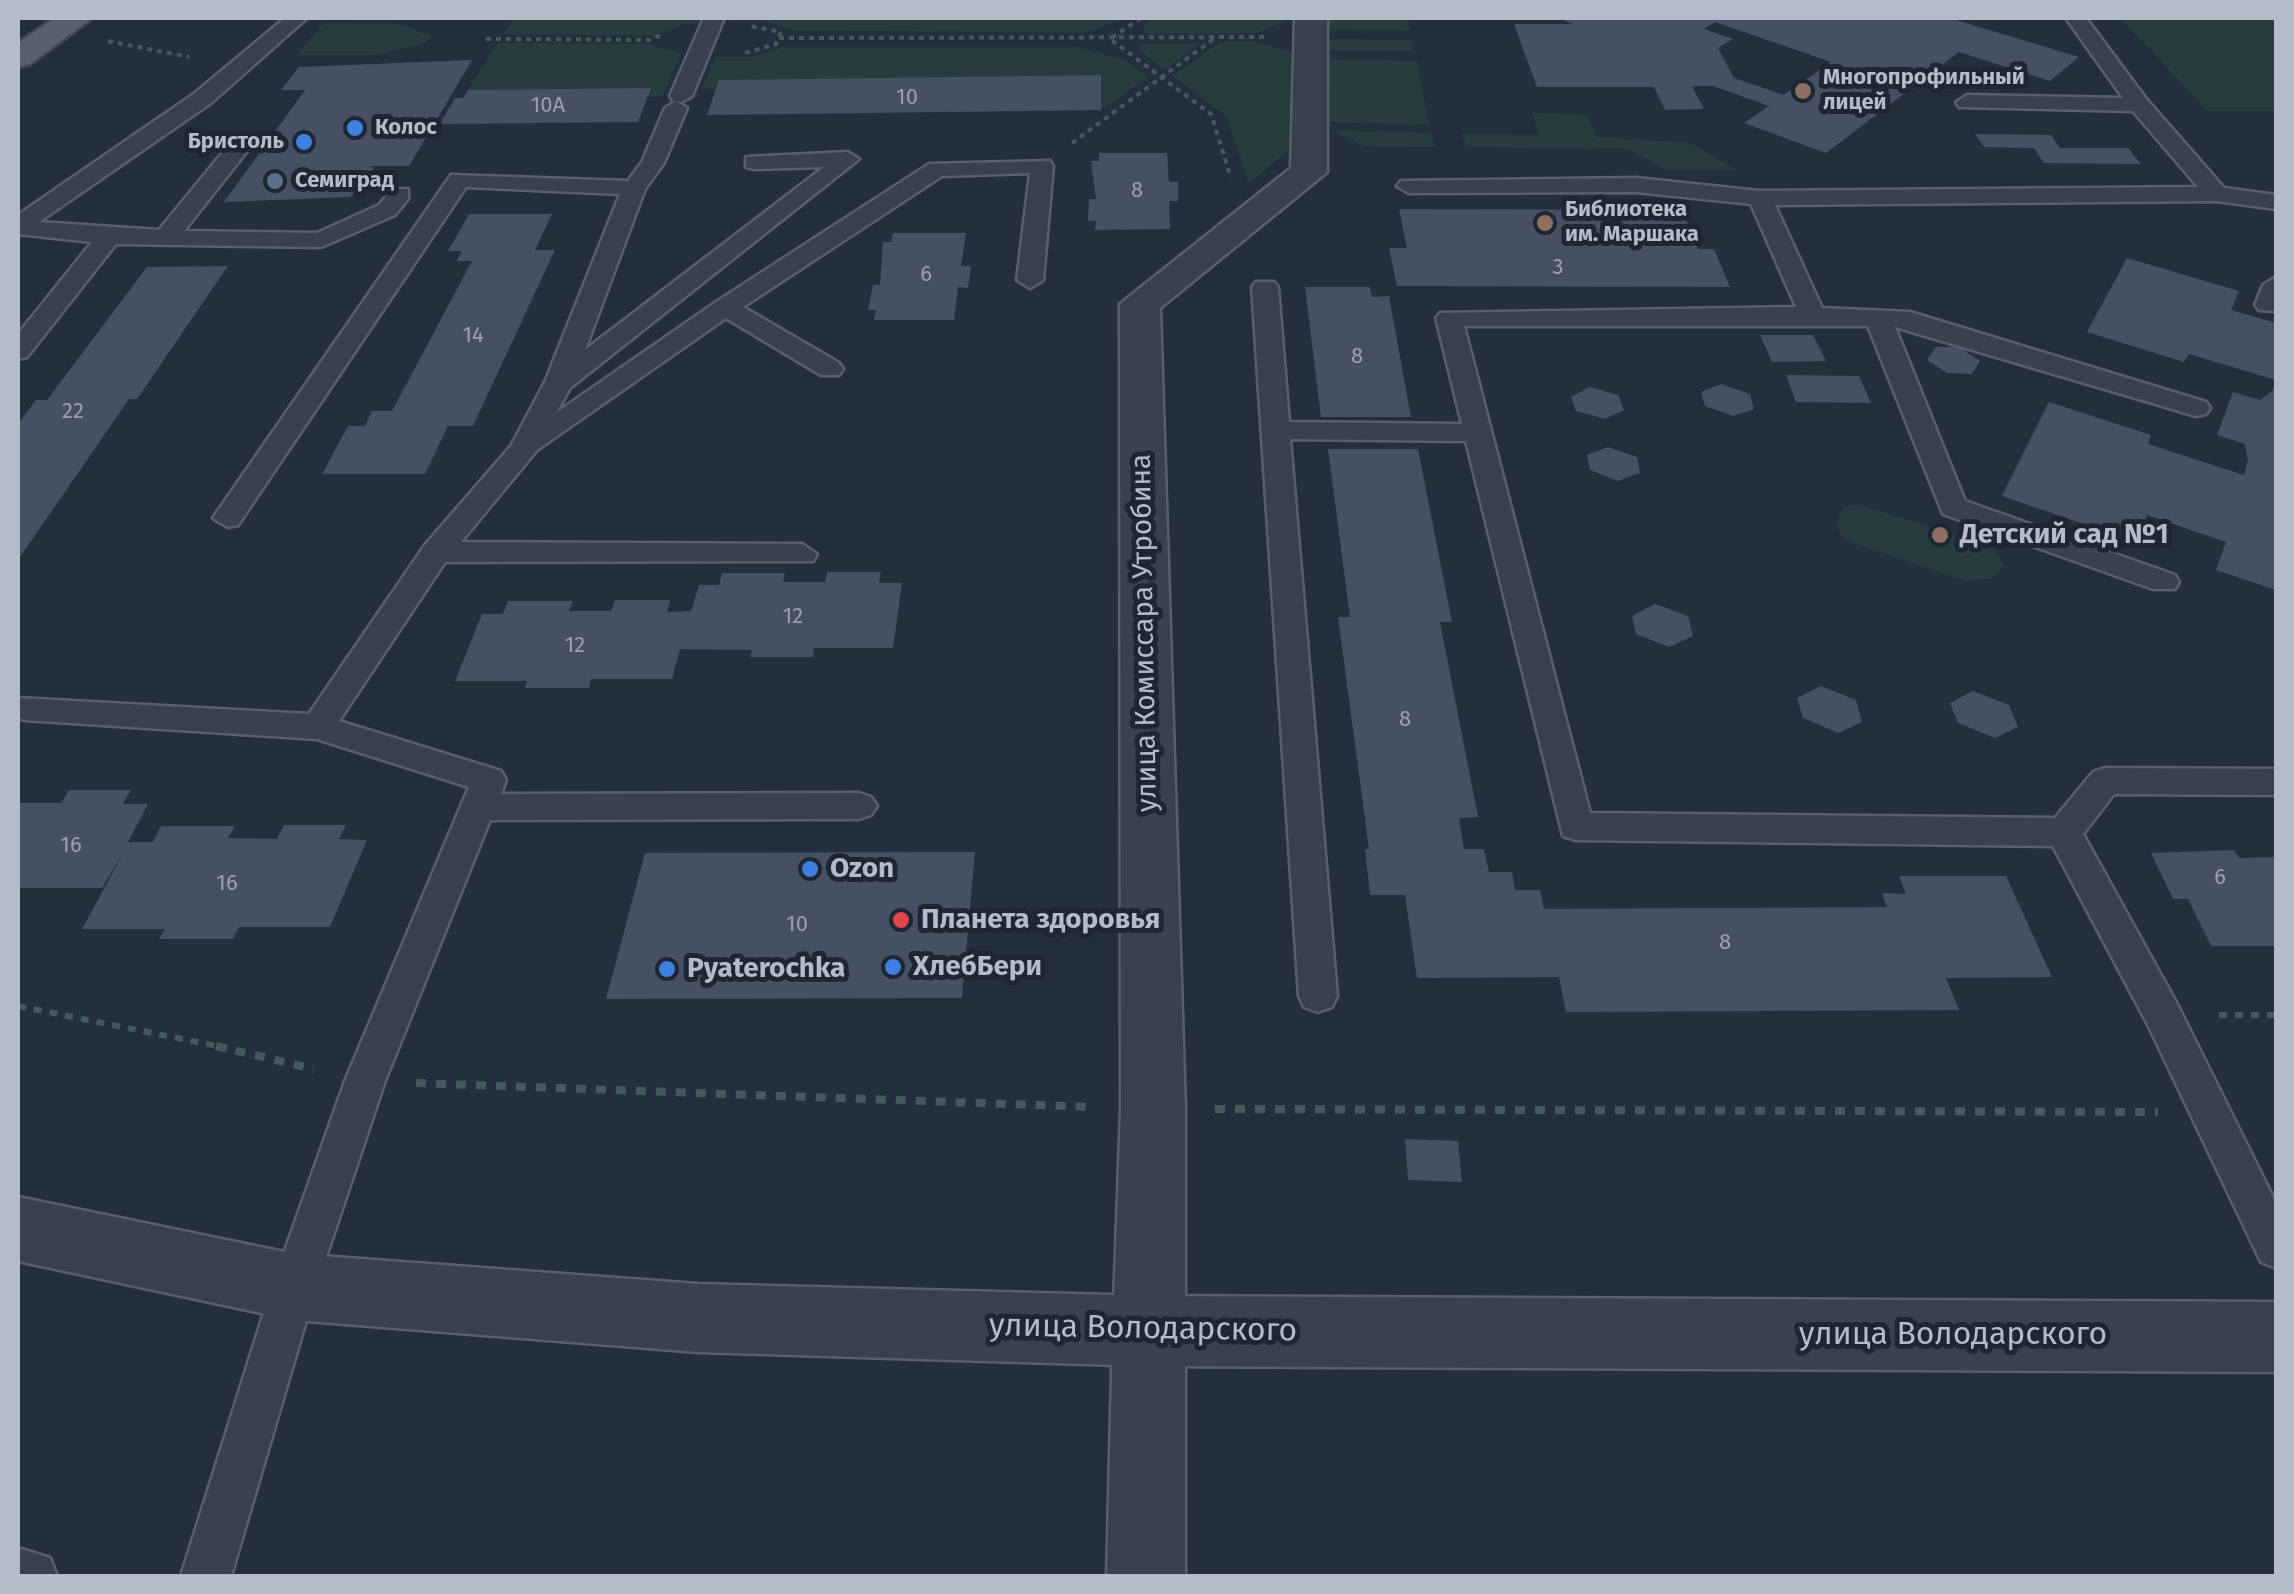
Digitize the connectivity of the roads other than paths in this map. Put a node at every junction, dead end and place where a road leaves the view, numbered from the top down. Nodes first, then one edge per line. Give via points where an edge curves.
1 (298, 18) edge
2 (2076, 18) edge
3 (712, 22) edge
4 (84, 28) edge
5 (1311, 28) edge
6 (18, 58) edge
7 (1967, 102) dead end
8 (2139, 105) junction
9 (244, 141) dead end
10 (754, 162) dead end
11 (1409, 186) dead end
12 (634, 188) junction
13 (400, 194) dead end
14 (2217, 194) junction
15 (1760, 198) junction
16 (2276, 202) edge
17 (18, 227) edge
18 (109, 237) junction
19 (166, 238) junction
20 (1030, 280) dead end
21 (1265, 287) dead end
22 (725, 306) junction
23 (1812, 315) junction
24 (1878, 318) junction
25 (18, 352) edge
26 (830, 368) dead end
27 (559, 382) junction
28 (2196, 408) dead end
29 (1276, 430) junction
30 (1480, 433) junction
31 (523, 450) junction
32 (228, 518) dead end
33 (436, 552) junction
34 (802, 554) dead end
35 (2164, 582) dead end
36 (24, 708) dead end
37 (318, 726) junction
38 (2276, 782) edge
39 (859, 806) dead end
40 (479, 807) junction
41 (2064, 832) junction
42 (1318, 996) dead end
43 (18, 1229) edge
44 (2276, 1247) edge
45 (294, 1287) junction
46 (1148, 1331) junction
47 (2276, 1337) edge
48 (18, 1573) edge
49 (32, 1576) edge
50 (206, 1576) edge
51 (1146, 1576) edge

1 - 17 lane via 204,98
2 - 8 lane
3 - 12 lane via 654,163
4 - 6 main road
5 - 46 street, улица Комиссара Утробина via 1309,172 1140,304 1154,1109
7 - 8 lane
8 - 14 lane
9 - 19 lane
10 - 27 lane via 848,159
11 - 15 lane via 1636,186
12 - 27 lane
12 - 32 lane via 459,180
13 - 19 lane via 388,210 320,240
14 - 15 lane
14 - 16 lane
15 - 23 lane
17 - 18 lane
18 - 19 lane
18 - 25 lane
20 - 22 lane via 1042,166 937,169
21 - 29 lane
22 - 26 lane
22 - 31 lane
23 - 24 lane
23 - 30 lane via 1449,318
24 - 28 lane via 1910,320
24 - 35 lane via 1953,507
27 - 31 lane
29 - 30 lane
29 - 42 lane
30 - 41 lane via 1576,826
31 - 33 lane
33 - 34 lane
33 - 37 lane
36 - 37 lane
37 - 40 lane via 490,780
38 - 41 lane via 2105,781
39 - 40 lane
40 - 45 lane via 365,1081
41 - 44 lane
43 - 45 street, улица Володарского
45 - 46 street, улица Володарского via 698,1318
45 - 50 lane
46 - 47 street, улица Володарского
46 - 51 street
48 - 49 lane

